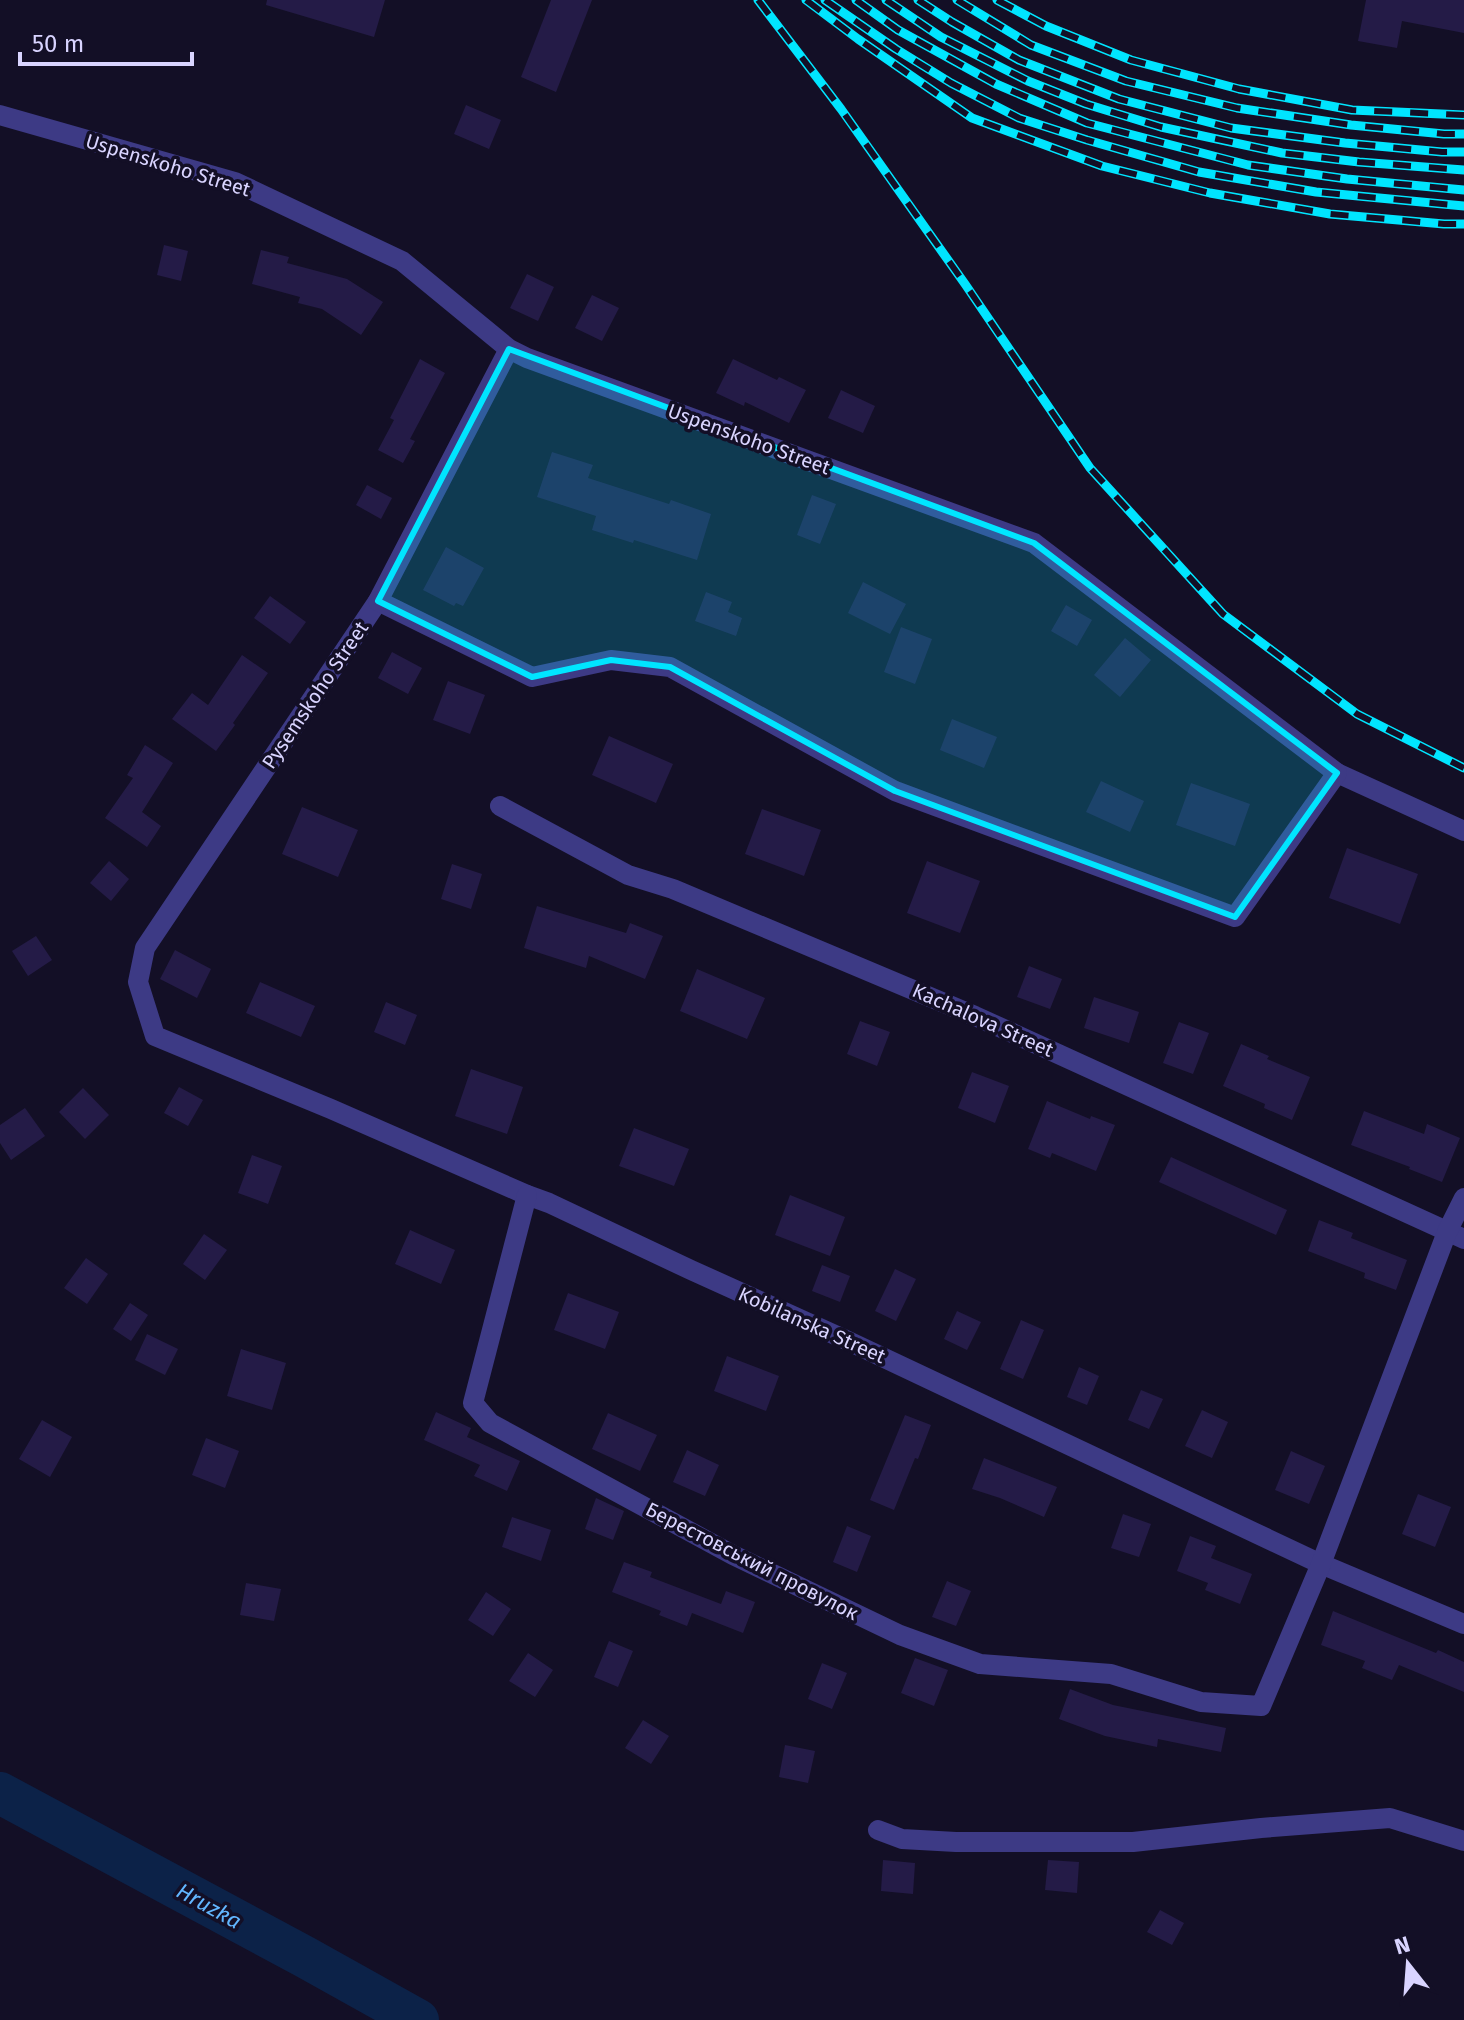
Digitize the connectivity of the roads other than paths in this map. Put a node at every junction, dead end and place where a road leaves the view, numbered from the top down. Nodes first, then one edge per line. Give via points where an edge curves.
1 (0, 115) edge
2 (509, 349) junction
3 (378, 601) junction
4 (1337, 773) junction
5 (500, 806) dead end
6 (1464, 831) edge
7 (155, 1036) joint
8 (527, 1195) junction
9 (1464, 1198) edge
10 (1455, 1235) edge
11 (1321, 1564) junction
12 (1464, 1624) edge
13 (878, 1830) dead end
14 (1464, 1841) edge

1 - 2 street, Uspenskoho Street via 235,182 402,261
2 - 3 street, Pysemskoho Street
2 - 4 street, Uspenskoho Street via 1034,543
3 - 4 street via 532,677 611,660 670,667 895,791 1235,917
3 - 7 street, Pysemskoho Street via 145,948 138,982
4 - 6 street, Uspenskoho Street
5 - 10 street, Kachalova Street via 628,875 975,1016
7 - 8 street, Kobilanska Street
8 - 11 street, Kobilanska Street
8 - 11 street, Берестовський провулок via 473,1403 490,1423 733,1555 900,1635 980,1664 1111,1674 1201,1702 1261,1706
9 - 10 street
10 - 11 street
11 - 12 street, Kobilanska Street
13 - 14 street via 902,1839 943,1842 1133,1842 1390,1818

